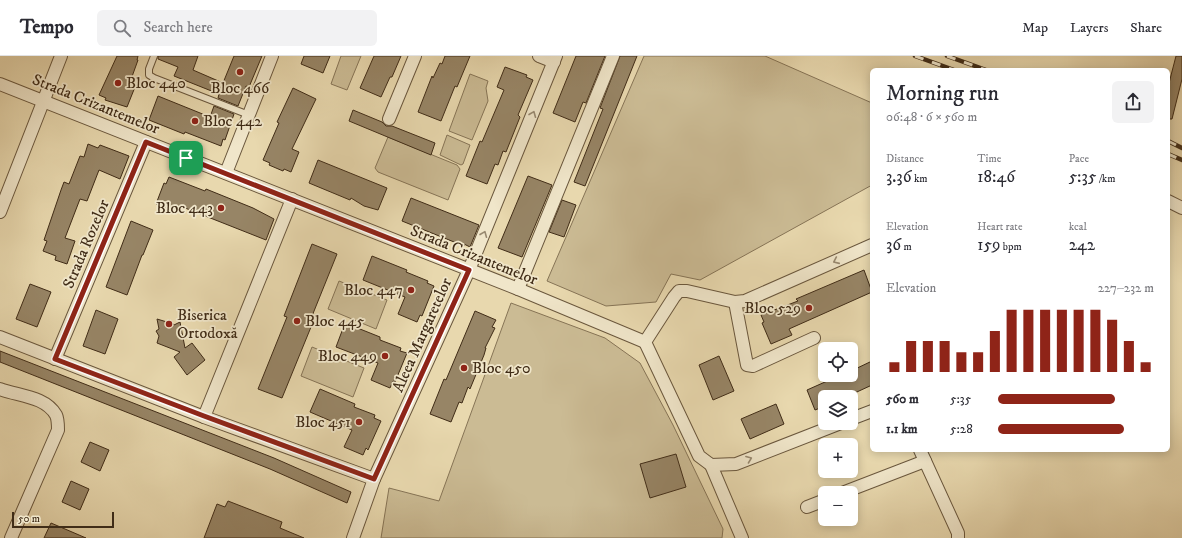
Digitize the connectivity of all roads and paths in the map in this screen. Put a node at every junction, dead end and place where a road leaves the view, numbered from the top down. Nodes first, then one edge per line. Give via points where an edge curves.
1 (61, 56) edge
2 (154, 56) edge
3 (272, 56) edge
4 (415, 56) edge
5 (539, 56) edge
6 (613, 56) edge
7 (555, 59) edge
8 (0, 84) edge
9 (44, 101) junction
10 (249, 114) junction
11 (389, 119) dead end
12 (146, 142) junction
13 (226, 174) junction
14 (292, 199) junction
15 (1170, 202) edge
16 (1182, 208) edge
17 (0, 212) edge
18 (870, 246) edge
19 (469, 270) junction
20 (518, 289) junction
21 (735, 302) junction
22 (0, 337) edge
23 (814, 338) dead end
24 (645, 342) junction
25 (55, 359) junction
26 (0, 389) edge
27 (870, 412) edge
28 (204, 416) junction
29 (858, 416) edge
30 (823, 430) edge
31 (923, 455) edge
32 (711, 465) junction
33 (374, 479) junction
34 (857, 486) edge
35 (818, 503) edge
36 (807, 507) dead end
37 (11, 538) edge
38 (353, 538) edge
39 (742, 538) edge
40 (958, 538) edge

1 - 9 street
2 - 10 lane via 149,75
3 - 10 street
4 - 11 street
5 - 7 street
6 - 20 street
19 -> 7 street, Aleea Margaretelor
8 - 9 street, Strada Crizantemelor
9 - 12 street, Strada Crizantemelor
9 - 17 street
10 - 13 street
12 - 13 street, Strada Crizantemelor
12 - 25 street, Strada Rozelor
13 - 14 street, Strada Crizantemelor
14 - 19 street, Strada Crizantemelor
14 - 28 street
15 - 16 street
18 -> 21 street via 745,301
19 - 20 street, Strada Crizantemelor
19 - 33 street, Aleea Margaretelor
20 - 24 street, Strada Crizantemelor
21 - 23 street via 747,365 753,366
21 - 24 street via 679,291
22 - 25 street
24 - 32 street via 699,456
25 - 28 street
26 - 37 street via 47,405 57,416 58,430
27 - 29 street
28 - 33 street
32 -> 30 street via 736,464
31 - 34 street
31 - 40 street
32 - 39 street
33 - 38 street, Aleea Margaretelor
35 - 36 street

